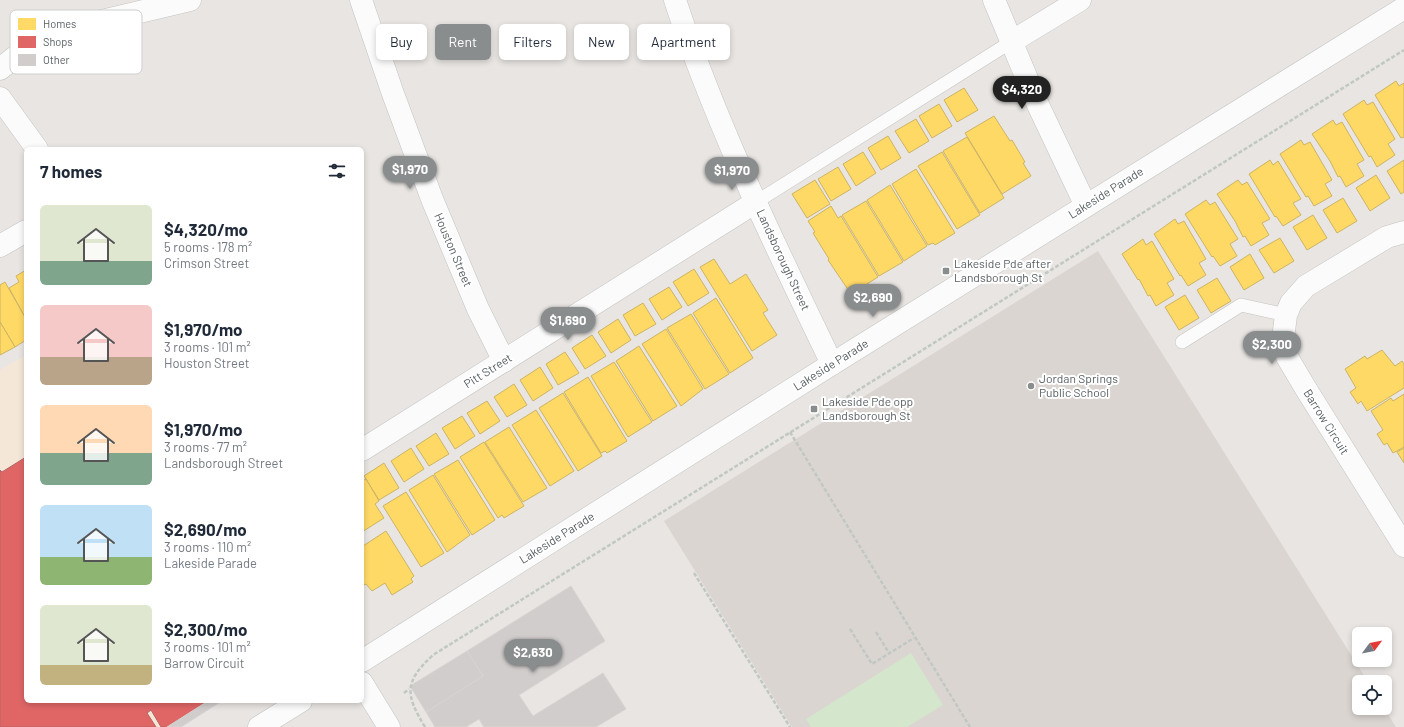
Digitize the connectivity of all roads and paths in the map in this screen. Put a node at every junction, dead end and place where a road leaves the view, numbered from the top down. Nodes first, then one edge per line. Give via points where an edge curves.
1 (190, 0) edge
2 (362, 0) edge
3 (675, 0) edge
4 (994, 0) edge
5 (1080, 0) edge
6 (1404, 8) edge
7 (142, 12) edge
8 (1011, 42) junction
9 (1404, 50) edge
10 (10, 61) edge
11 (0, 69) edge
12 (0, 98) edge
13 (36, 147) edge
14 (756, 202) junction
15 (1086, 206) junction
16 (24, 232) edge
17 (1404, 232) edge
18 (0, 246) edge
19 (1286, 315) junction
20 (1182, 342) dead end
21 (504, 361) junction
22 (832, 364) junction
23 (790, 432) junction
24 (364, 449) edge
25 (1404, 546) edge
26 (694, 573) dead end
27 (850, 629) dead end
28 (876, 632) dead end
29 (914, 638) junction
30 (889, 653) junction
31 (364, 661) edge
32 (364, 686) edge
33 (409, 689) junction
34 (404, 693) dead end
35 (298, 703) edge
36 (259, 727) edge
37 (389, 727) edge
38 (425, 727) edge
39 (790, 727) edge
40 (970, 727) edge

1 - 7 street
2 - 21 street, Houston Street via 432,199 478,309
3 - 14 street, Landsborough Street via 710,95
4 - 8 street
5 - 8 street
6 - 15 street, Lakeside Parade
8 - 14 lane
8 - 15 street
9 - 23 path
10 - 11 street
12 - 13 street
14 - 21 street, Pitt Street
14 - 22 street, Landsborough Street
15 - 22 street, Lakeside Parade
16 - 18 street
17 - 19 street, Barrow Circuit via 1387,237 1306,286 1297,295
19 - 20 lane via 1241,305
19 - 25 street, Barrow Circuit via 1283,338 1288,357
21 - 24 street, Pitt Street
22 - 31 street, Lakeside Parade
23 - 29 path
23 - 33 path via 433,655 414,676
26 - 39 path
27 - 30 path via 872,664
28 - 30 path
29 - 30 path
29 - 40 path
32 - 37 street
33 - 34 path
33 - 38 path via 414,709
35 - 36 street

